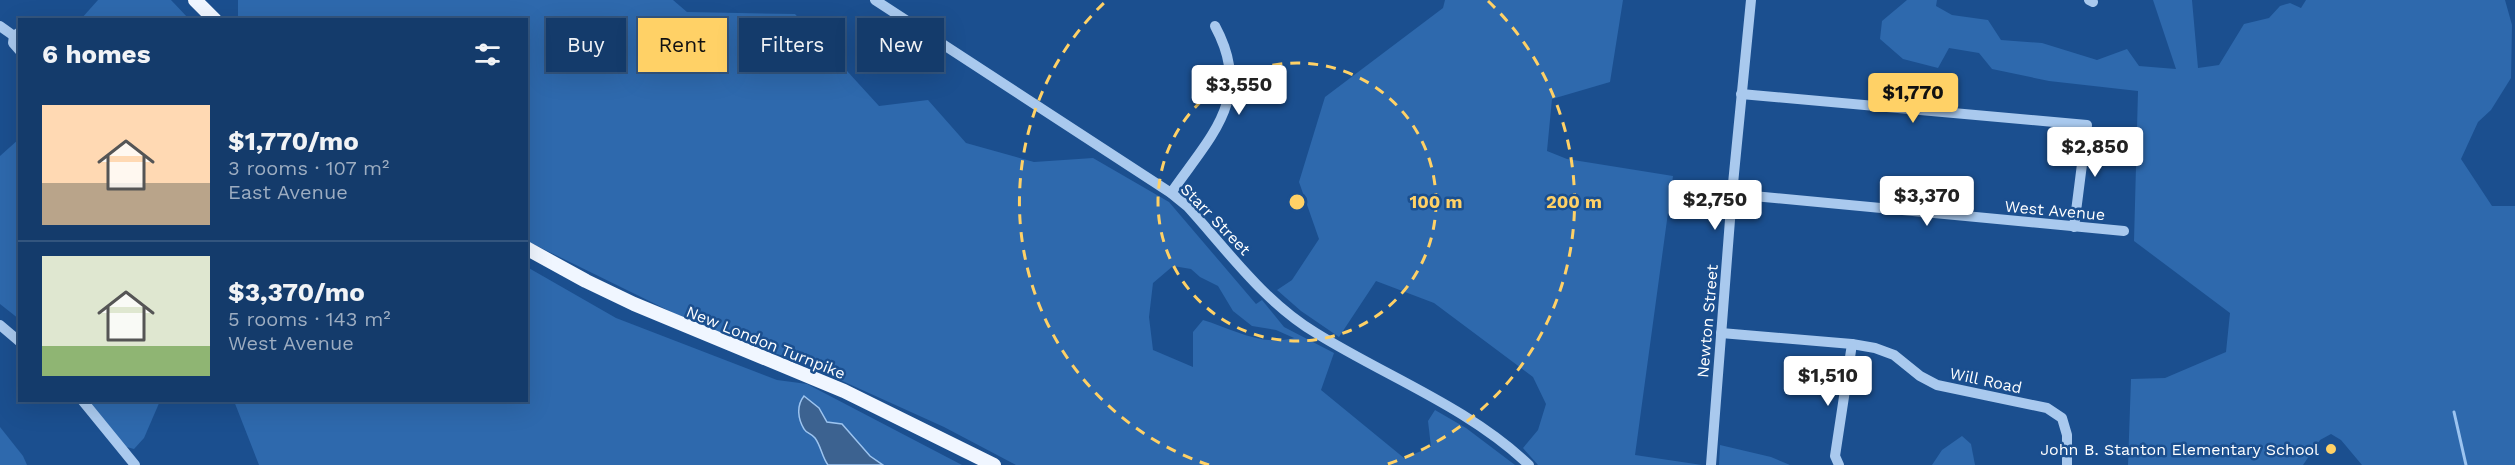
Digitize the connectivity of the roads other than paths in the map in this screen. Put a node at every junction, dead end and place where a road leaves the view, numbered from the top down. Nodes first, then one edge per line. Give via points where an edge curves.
1 (195, 0) edge
2 (874, 0) edge
3 (1751, 0) edge
4 (213, 18) edge
5 (0, 26) edge
6 (1215, 26) dead end
7 (17, 34) edge
8 (18, 49) edge
9 (1741, 94) junction
10 (1172, 193) junction
11 (1732, 194) junction
12 (2074, 227) junction
13 (2124, 231) dead end
14 (528, 249) edge
15 (0, 325) edge
16 (1721, 333) junction
17 (18, 340) edge
18 (1852, 344) junction
19 (84, 402) edge
20 (135, 465) edge
21 (994, 465) edge
22 (1529, 465) edge
23 (1711, 465) edge
24 (1839, 465) edge
25 (2067, 465) edge

1 - 4 main road
2 - 10 street, Starr Street
3 - 9 street, Newton Street
5 - 7 street
6 - 10 street via 1230,60 1229,99 1220,122
7 - 8 street via 14,46
9 - 11 street, Newton Street
9 - 12 street via 2087,125
10 - 22 street, Starr Street via 1275,304 1315,333 1473,421
11 - 12 street, West Avenue
11 - 16 street, Newton Street
12 - 13 street, West Avenue
14 - 21 main road, New London Turnpike via 634,304 844,391
15 - 17 street
16 - 18 street, Will Road
16 - 23 street, Newton Street
18 - 24 street via 1835,456
18 - 25 street, Will Road via 1893,355 1937,386 2047,408 2062,418 2067,435
19 - 20 street

